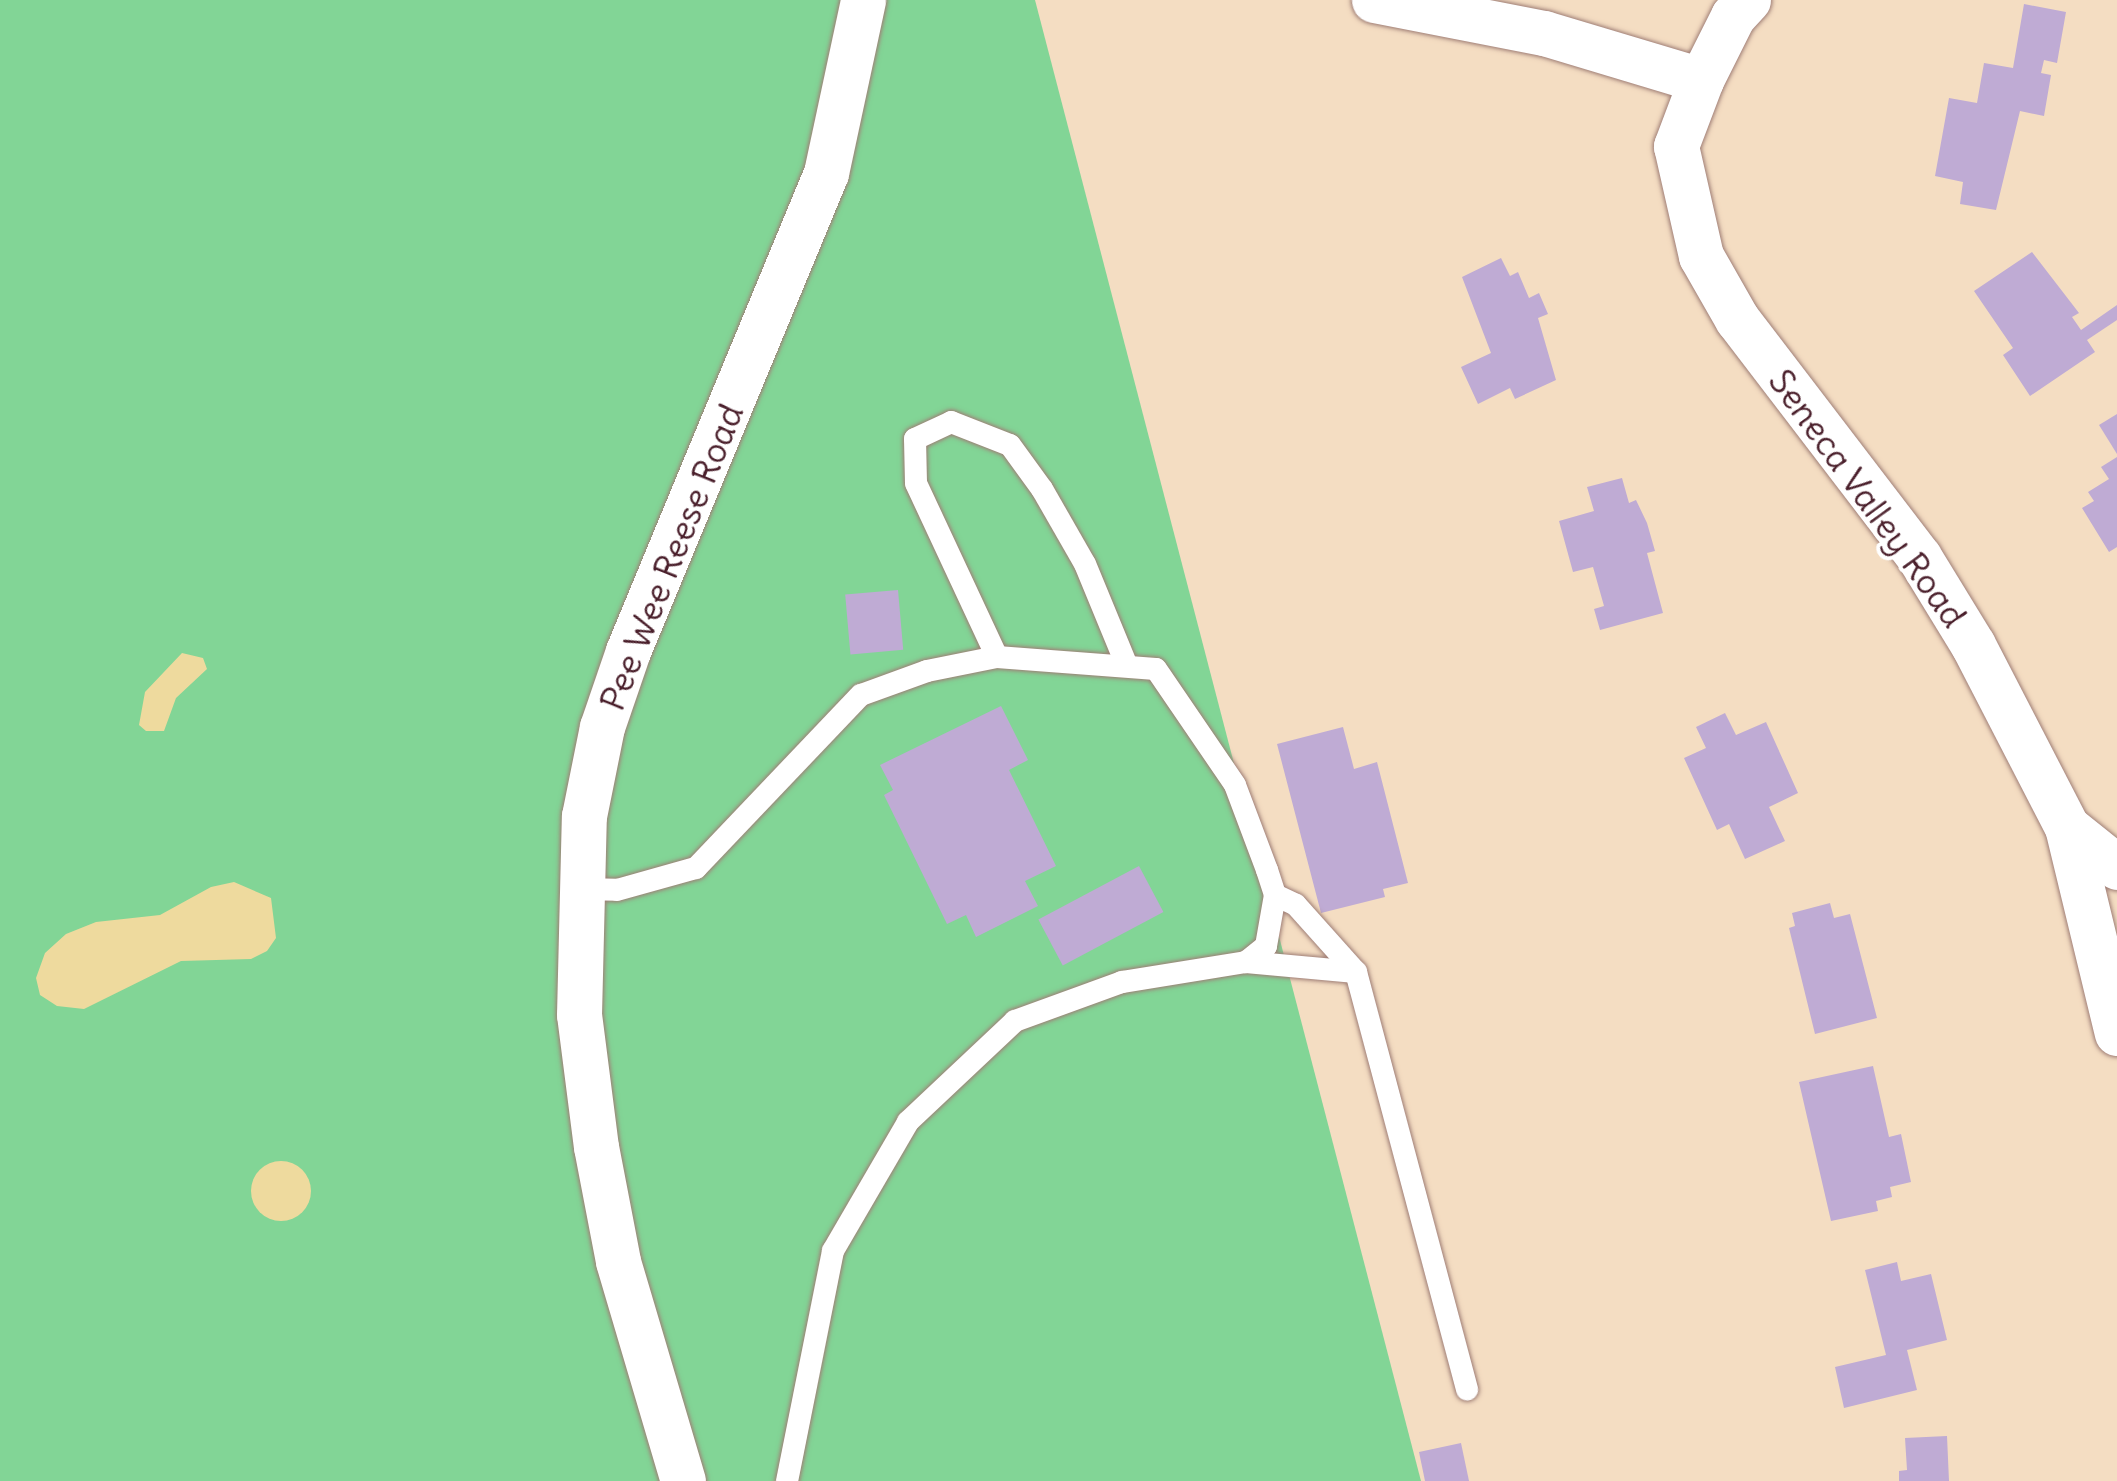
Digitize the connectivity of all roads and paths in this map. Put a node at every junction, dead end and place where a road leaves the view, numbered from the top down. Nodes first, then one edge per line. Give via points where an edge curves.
1 (863, 0) edge
2 (1374, 0) edge
3 (1748, 0) edge
4 (1701, 80) junction
5 (997, 657) junction
6 (1127, 666) junction
7 (2067, 826) junction
8 (2117, 867) edge
9 (578, 889) junction
10 (1275, 896) junction
11 (1246, 962) junction
12 (1356, 972) junction
13 (2117, 1033) edge
14 (1467, 1389) dead end
15 (683, 1481) edge
16 (787, 1481) edge

1 - 9 street, Pee Wee Reese Road via 826,174 602,727
2 - 4 street via 1544,33
3 - 4 street, Seneca Valley Road
4 - 7 street, Seneca Valley Road via 1676,146 1701,256 1737,320 1919,557
5 - 6 lane
5 - 6 lane via 916,483 914,439 951,422 1010,446 1042,490 1085,564
5 - 9 lane via 927,671 861,695 696,868 617,890
6 - 10 lane via 1156,669 1235,784
7 - 8 street
7 - 13 street, Seneca Valley Road
9 - 15 street, Pee Wee Reese Road via 579,1015 602,1181 654,1397
10 - 11 lane via 1266,946
10 - 12 lane via 1296,904
11 - 12 lane
11 - 16 lane via 1122,982 1014,1021 908,1122 833,1251
12 - 14 lane

